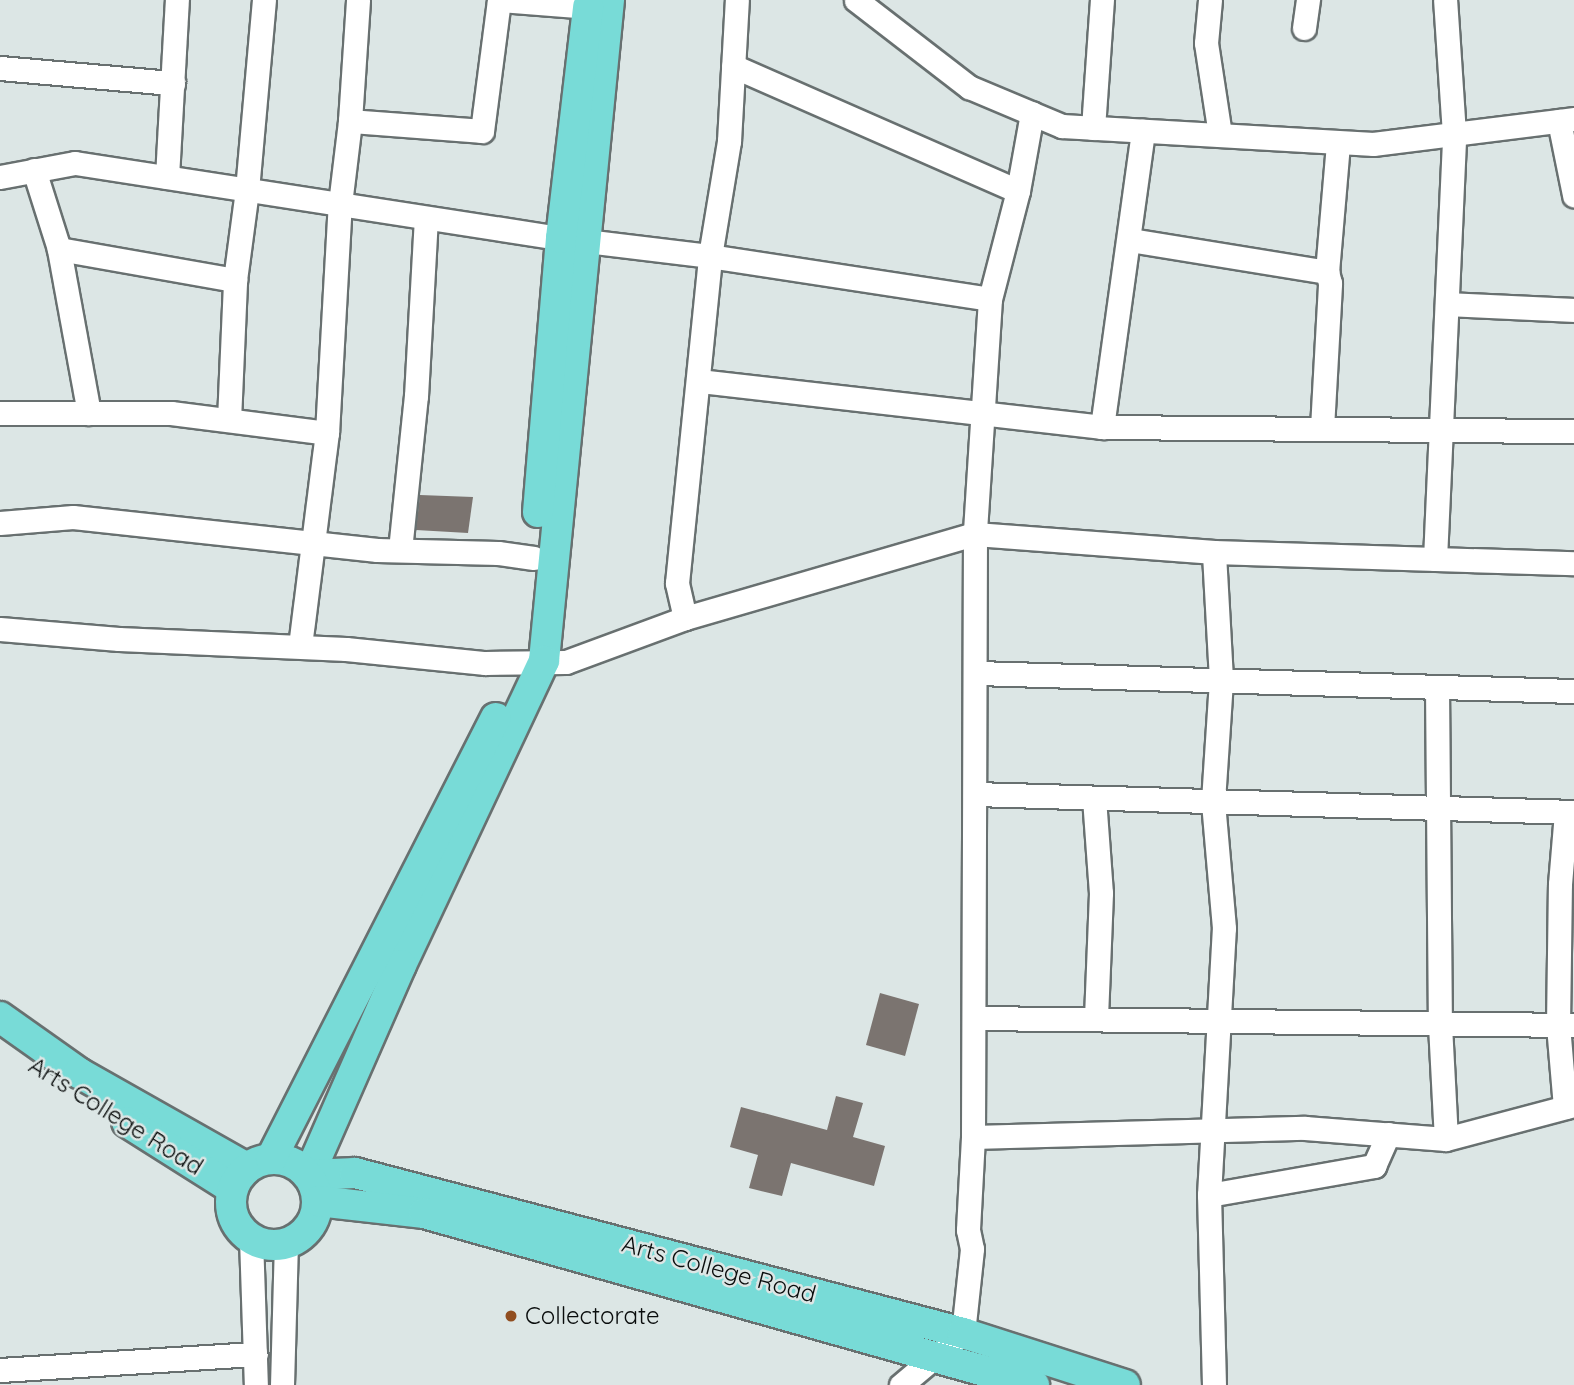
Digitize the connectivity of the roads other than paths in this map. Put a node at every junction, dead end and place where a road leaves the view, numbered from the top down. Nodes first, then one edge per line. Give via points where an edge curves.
1 (177, 0) edge
2 (264, 0) edge
3 (358, 0) edge
4 (499, 0) edge
5 (737, 0) edge
6 (856, 0) edge
7 (1102, 0) edge
8 (1210, 0) edge
9 (1308, 0) edge
10 (1446, 0) edge
11 (595, 2) edge
12 (883, 9) edge
13 (1304, 28) dead end
14 (733, 66) junction
15 (0, 68) edge
16 (173, 83) junction
17 (1032, 113) junction
18 (1567, 120) edge
19 (350, 121) junction
20 (1093, 128) junction
21 (1143, 131) junction
22 (1454, 134) junction
23 (1220, 135) junction
24 (1338, 143) junction
25 (34, 170) junction
26 (0, 177) edge
27 (167, 177) junction
28 (247, 190) junction
29 (1017, 191) junction
30 (1574, 195) edge
31 (340, 204) junction
32 (426, 218) junction
33 (572, 240) junction
34 (1130, 240) junction
35 (59, 249) junction
36 (710, 256) junction
37 (1327, 272) junction
38 (235, 280) junction
39 (990, 299) junction
40 (1447, 303) junction
41 (1574, 310) edge
42 (699, 380) junction
43 (89, 413) junction
44 (0, 414) edge
45 (982, 414) junction
46 (229, 420) junction
47 (1102, 427) junction
48 (1322, 428) junction
49 (1442, 429) junction
50 (1574, 431) edge
51 (327, 433) junction
52 (0, 523) edge
53 (975, 534) junction
54 (312, 543) junction
55 (400, 550) junction
56 (1214, 552) junction
57 (534, 558) junction
58 (1435, 559) junction
59 (1574, 563) edge
60 (685, 618) junction
61 (0, 629) edge
62 (300, 646) junction
63 (534, 661) junction
64 (977, 673) junction
65 (1220, 681) junction
66 (1437, 687) junction
67 (1574, 691) edge
68 (975, 794) junction
69 (1094, 798) junction
70 (1213, 801) junction
71 (1438, 808) junction
72 (1570, 812) edge
73 (0, 1017) edge
74 (974, 1018) junction
75 (1096, 1019) junction
76 (1218, 1021) junction
77 (1440, 1025) junction
78 (1566, 1025) edge
79 (0, 1042) edge
80 (1569, 1106) edge
81 (1213, 1130) junction
82 (1388, 1134) junction
83 (973, 1137) junction
84 (1446, 1139) junction
85 (250, 1172) junction
86 (314, 1188) junction
87 (1209, 1195) junction
88 (251, 1238) junction
89 (286, 1243) junction
90 (964, 1333) junction
91 (255, 1354) junction
92 (937, 1355) junction
93 (0, 1370) edge
94 (256, 1385) edge
95 (282, 1385) edge
96 (901, 1385) edge
97 (1034, 1385) edge
98 (1125, 1385) edge
99 (1214, 1385) edge

1 - 16 street
2 - 28 street
3 - 19 street
4 - 11 street
4 - 19 street via 482,131
5 - 14 street
6 - 12 street
7 - 20 street
8 - 23 street via 1206,43
9 - 13 street
10 - 22 street
11 - 33 main road
12 - 17 street via 969,87
14 - 29 street
14 - 36 street via 729,141
15 - 16 street
16 - 27 street
17 - 20 street via 1062,126
17 - 29 street
18 - 22 street
18 - 30 street
19 - 31 street
20 - 21 street
21 - 23 street
21 - 34 street
22 - 24 street via 1373,144
22 - 40 street
23 - 24 street
24 - 37 street
25 - 26 street
25 - 27 street via 75,163
25 - 35 street
27 - 28 street
28 - 31 street
28 - 38 street
29 - 39 street
31 - 32 street
31 - 51 street
32 - 33 street
32 - 55 street via 416,396
33 - 36 street
33 - 57 main road
33 - 63 main road
34 - 37 street
34 - 47 street
35 - 38 street
35 - 43 street
36 - 39 street
36 - 42 street
37 - 48 street
38 - 46 street
39 - 45 street
40 - 41 street
40 - 49 street
42 - 45 street
42 - 60 street via 677,583
43 - 44 street
43 - 46 street via 172,413
45 - 47 street
45 - 53 street
46 - 51 street
47 - 48 street
48 - 49 street
49 - 50 street
49 - 58 street
51 - 54 street
52 - 54 street via 73,517
53 - 56 street
53 - 60 street
53 - 64 street
54 - 55 street
54 - 62 street
55 - 57 street
56 - 58 street
56 - 65 street
57 - 63 main road
58 - 59 street
60 - 63 street via 566,662
61 - 62 street
62 - 63 street via 485,663
63 - 85 main road
63 - 86 main road via 401,965
64 - 65 street
64 - 68 street
65 - 66 street
65 - 70 street
66 - 67 street
66 - 71 street
68 - 69 street
68 - 74 street
69 - 70 street
69 - 75 street via 1101,893
70 - 71 street
70 - 76 street via 1224,928
71 - 72 street
71 - 77 street
72 - 78 street via 1560,884
73 - 85 main road via 79,1073
74 - 75 street
74 - 83 street
75 - 76 street
76 - 77 street
76 - 81 street
77 - 78 street
77 - 84 street
78 - 80 street
79 - 85 main road, Arts College Road
80 - 84 street
81 - 82 street via 1305,1128
81 - 83 street
81 - 87 street
82 - 84 street
82 - 87 street via 1374,1166
83 - 90 street via 968,1230 972,1249
85 - 86 main road via 292,1162
85 - 88 main road via 234,1217
86 - 89 main road via 309,1228
86 - 90 main road, Arts College Road via 355,1173
86 - 92 main road via 424,1213
87 - 99 street
88 - 89 main road
88 - 91 street
89 - 95 street
90 - 92 street
90 - 98 main road, Arts College Road
91 - 93 street
91 - 94 street
92 - 96 street
92 - 97 main road

